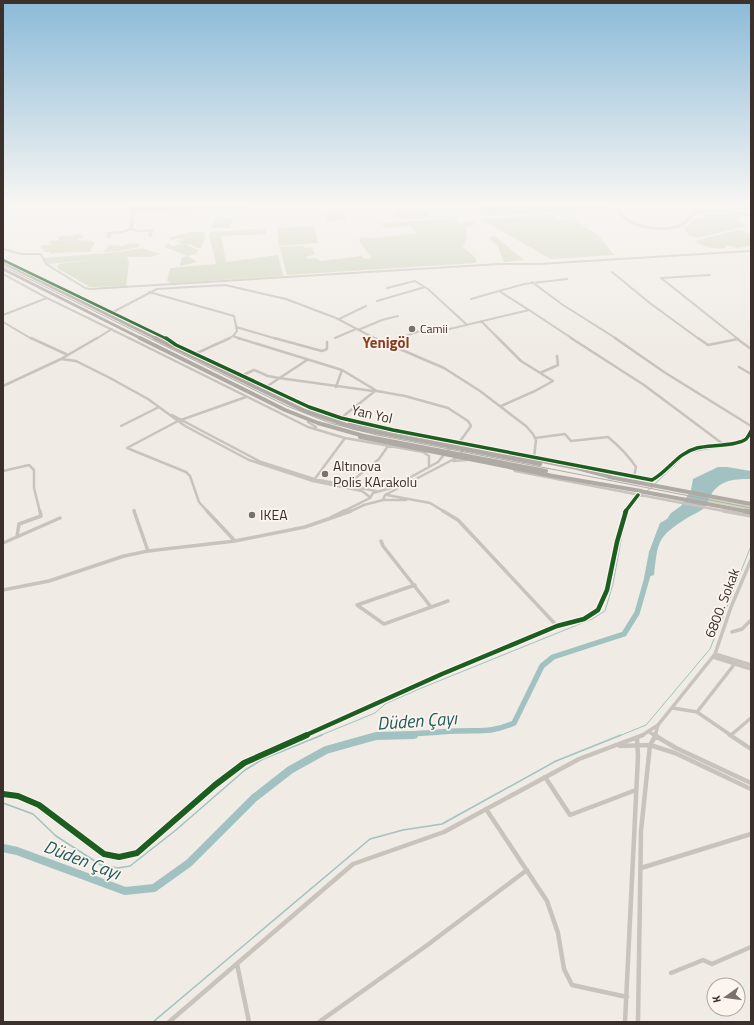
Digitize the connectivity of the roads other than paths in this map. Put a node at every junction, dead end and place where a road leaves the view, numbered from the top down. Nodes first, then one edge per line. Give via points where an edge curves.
1 (13, 252) edge
2 (737, 252) edge
3 (3, 262) edge
4 (11, 266) dead end
5 (3, 269) edge
6 (612, 272) dead end
7 (3, 275) edge
8 (710, 275) dead end
9 (33, 278) junction
10 (567, 279) dead end
11 (532, 282) junction
12 (425, 287) junction
13 (387, 288) dead end
14 (499, 291) junction
15 (149, 292) junction
16 (47, 298) junction
17 (471, 299) dead end
18 (377, 302) dead end
19 (366, 306) dead end
20 (529, 310) junction
21 (113, 312) junction
22 (3, 315) edge
23 (398, 316) dead end
24 (339, 319) junction
25 (481, 321) junction
26 (3, 322) edge
27 (466, 324) junction
28 (236, 327) junction
29 (112, 329) junction
30 (357, 329) junction
31 (233, 336) junction
32 (335, 338) dead end
33 (738, 339) junction
34 (327, 342) dead end
35 (384, 343) junction
36 (751, 349) edge
37 (197, 353) junction
38 (68, 355) junction
39 (557, 356) dead end
40 (61, 359) junction
41 (307, 360) junction
42 (739, 366) dead end
43 (342, 370) junction
44 (540, 373) junction
45 (751, 374) edge
46 (238, 375) junction
47 (279, 378) junction
48 (218, 379) junction
49 (229, 382) junction
50 (222, 384) junction
51 (3, 386) edge
52 (266, 387) junction
53 (336, 387) junction
54 (376, 391) junction
55 (248, 397) junction
56 (293, 405) junction
57 (501, 406) junction
58 (159, 407) junction
59 (285, 410) junction
60 (166, 412) junction
61 (341, 418) junction
62 (182, 420) junction
63 (178, 421) junction
64 (308, 422) junction
65 (121, 426) dead end
66 (751, 426) edge
67 (751, 431) edge
68 (323, 432) junction
69 (345, 438) junction
70 (535, 438) junction
71 (454, 443) junction
72 (463, 444) junction
73 (398, 445) junction
74 (724, 445) junction
75 (388, 446) junction
76 (445, 454) junction
77 (458, 457) junction
78 (525, 458) junction
79 (535, 458) junction
80 (430, 460) junction
81 (474, 460) junction
82 (440, 461) junction
83 (554, 461) junction
84 (447, 462) junction
85 (560, 465) junction
86 (429, 468) junction
87 (3, 470) edge
88 (627, 475) junction
89 (611, 477) junction
90 (634, 477) junction
91 (314, 480) junction
92 (629, 481) junction
93 (347, 485) junction
94 (378, 492) junction
95 (639, 493) junction
96 (385, 495) junction
97 (370, 497) junction
98 (383, 500) junction
99 (412, 500) junction
100 (376, 501) junction
101 (751, 504) edge
102 (711, 507) junction
103 (134, 510) dead end
104 (751, 512) edge
105 (751, 516) edge
106 (60, 518) dead end
107 (327, 520) junction
108 (17, 536) junction
109 (235, 541) junction
110 (381, 541) dead end
111 (3, 542) edge
112 (148, 551) junction
113 (751, 560) edge
114 (415, 585) junction
115 (3, 590) edge
116 (448, 601) dead end
117 (431, 607) junction
118 (751, 620) edge
119 (557, 626) junction
120 (732, 632) dead end
121 (714, 655) junction
122 (736, 663) junction
123 (751, 665) edge
124 (751, 669) edge
125 (673, 708) junction
126 (697, 712) junction
127 (751, 718) edge
128 (658, 725) junction
129 (649, 732) junction
130 (656, 735) junction
131 (731, 735) junction
132 (637, 738) junction
133 (650, 745) junction
134 (616, 746) junction
135 (636, 746) junction
136 (751, 749) edge
137 (544, 777) junction
138 (751, 783) edge
139 (751, 789) edge
140 (636, 790) junction
141 (3, 794) edge
142 (486, 809) junction
143 (751, 834) edge
144 (641, 868) junction
145 (527, 870) junction
146 (751, 947) edge
147 (237, 964) junction
148 (671, 973) dead end
149 (627, 997) junction
150 (169, 1022) edge
151 (249, 1022) edge
152 (319, 1022) edge
153 (626, 1022) edge
154 (638, 1022) edge

1 - 2 street via 41,254 46,264 90,289
3 - 9 highway
3 - 21 street, Yan Yol
4 - 9 street
5 - 48 highway
6 - 33 street via 708,345
7 - 16 street, Yan Yol
8 - 33 street via 661,278
9 - 46 highway via 233,375
10 - 11 street
11 - 14 street
11 - 66 street via 664,372
12 - 13 street via 415,281
12 - 18 street
12 - 27 street
14 - 17 street
14 - 20 street
15 - 21 street
15 - 24 street via 157,289 225,285 286,299
15 - 28 street via 234,316
16 - 22 street
16 - 29 street, Yan Yol
19 - 24 street
20 - 25 street
20 - 74 street via 644,385
21 - 37 street, Yan Yol via 162,335 176,345
23 - 30 street
24 - 30 street
25 - 27 street
25 - 44 street via 511,352
26 - 38 street
27 - 35 street via 437,332 420,331
28 - 31 street
28 - 34 street via 322,351 328,349
29 - 38 street
29 - 48 street, Yan Yol
30 - 32 street
30 - 35 street
31 - 37 street
31 - 41 street
33 - 36 street
35 - 57 street via 444,368
37 - 46 street, Yan Yol
38 - 40 street
39 - 44 street via 558,364
40 - 51 street
40 - 58 street via 76,361
41 - 43 street
41 - 47 street
42 - 45 street
43 - 53 street
43 - 54 street
44 - 57 street via 553,381
46 - 47 street via 253,370
46 - 52 street, Yan Yol
46 - 56 highway
47 - 52 street
47 - 53 street
48 - 49 highway
48 - 50 street, Yan Yol
49 - 50 street
49 - 59 highway
50 - 55 street, Yan Yol
52 - 61 street, Yan Yol
53 - 54 street
54 - 61 street
54 - 72 street via 448,408 471,426
55 - 62 street
55 - 68 street, Yan Yol
56 - 71 highway via 362,426
56 - 89 highway, bridge via 355,428
57 - 70 street via 526,426
58 - 60 street
58 - 65 street
59 - 64 highway
59 - 95 highway, bridge via 318,423 364,436 546,471
60 - 62 street
60 - 63 street
61 - 71 street, Yan Yol
62 - 63 street
62 - 91 street via 254,459
63 - 91 street via 249,460
63 - 109 street via 127,448 186,472 190,476 199,502
64 - 68 street
64 - 73 highway via 336,432
67 - 74 street via 744,441
68 - 69 street, Yan Yol
69 - 75 street, Yan Yol
69 - 91 street
70 - 79 street
70 - 90 street via 565,434 571,441 608,437 636,467
71 - 72 highway
71 - 72 street
71 - 76 street
72 - 77 street via 464,451
72 - 78 highway
72 - 79 street
73 - 75 street
73 - 76 highway
74 - 90 street via 688,451 652,480
75 - 80 street, Yan Yol via 423,452
75 - 93 street via 379,458
76 - 77 highway
76 - 82 street
77 - 81 highway
77 - 84 street
78 - 79 street
78 - 85 highway
79 - 83 street
80 - 82 street
80 - 86 street
81 - 84 street
81 - 95 highway
82 - 86 street
83 - 85 street
83 - 88 street
84 - 96 street
85 - 89 highway
86 - 94 street
87 - 108 street via 29,465 34,470 34,488 41,516 19,524
88 - 90 street
88 - 92 street
89 - 92 highway
91 - 93 street
91 - 97 street via 362,491
92 - 101 highway
93 - 94 street
94 - 96 street
94 - 97 street
95 - 102 highway
95 - 119 street via 626,510 607,590 598,610 584,619
96 - 98 street
96 - 99 street
97 - 100 street
97 - 107 street
98 - 99 street
98 - 100 street
99 - 119 street via 430,503 458,520
100 - 107 street
102 - 104 highway
102 - 105 street
103 - 112 street
106 - 108 street
107 - 109 street
108 - 111 street
109 - 112 street
110 - 114 street
112 - 115 street via 124,556 49,581
113 - 121 street, 6800. Sokak
114 - 117 street
114 - 117 street via 357,605 384,624
116 - 117 street
118 - 120 street via 742,629
119 - 141 street via 442,674 244,763 137,853 119,857 104,854 39,805 18,796
121 - 122 street
121 - 125 street, 6800. Sokak
122 - 123 street
122 - 124 street
122 - 126 street
125 - 126 street
125 - 128 street, 6800. Sokak
126 - 131 street
127 - 131 street
128 - 129 street, 6800. Sokak
128 - 130 street
129 - 130 street
129 - 132 street, 6800. Sokak
130 - 133 street
130 - 138 street via 676,748
131 - 136 street
132 - 134 street, 6800. Sokak
132 - 135 street
133 - 135 street
133 - 139 street via 675,752
133 - 144 street
134 - 135 street
134 - 137 street, 6800. Sokak via 579,759
135 - 140 street
137 - 140 street via 570,815
137 - 142 street, 6800. Sokak
140 - 149 street
142 - 145 street
142 - 147 street, 6800. Sokak via 444,832 353,864
143 - 144 street
144 - 154 street
145 - 149 street via 547,902 558,933 564,969 572,985
145 - 152 street
146 - 148 street via 712,964 703,960
147 - 150 street, 6800. Sokak
147 - 151 street
149 - 153 street

